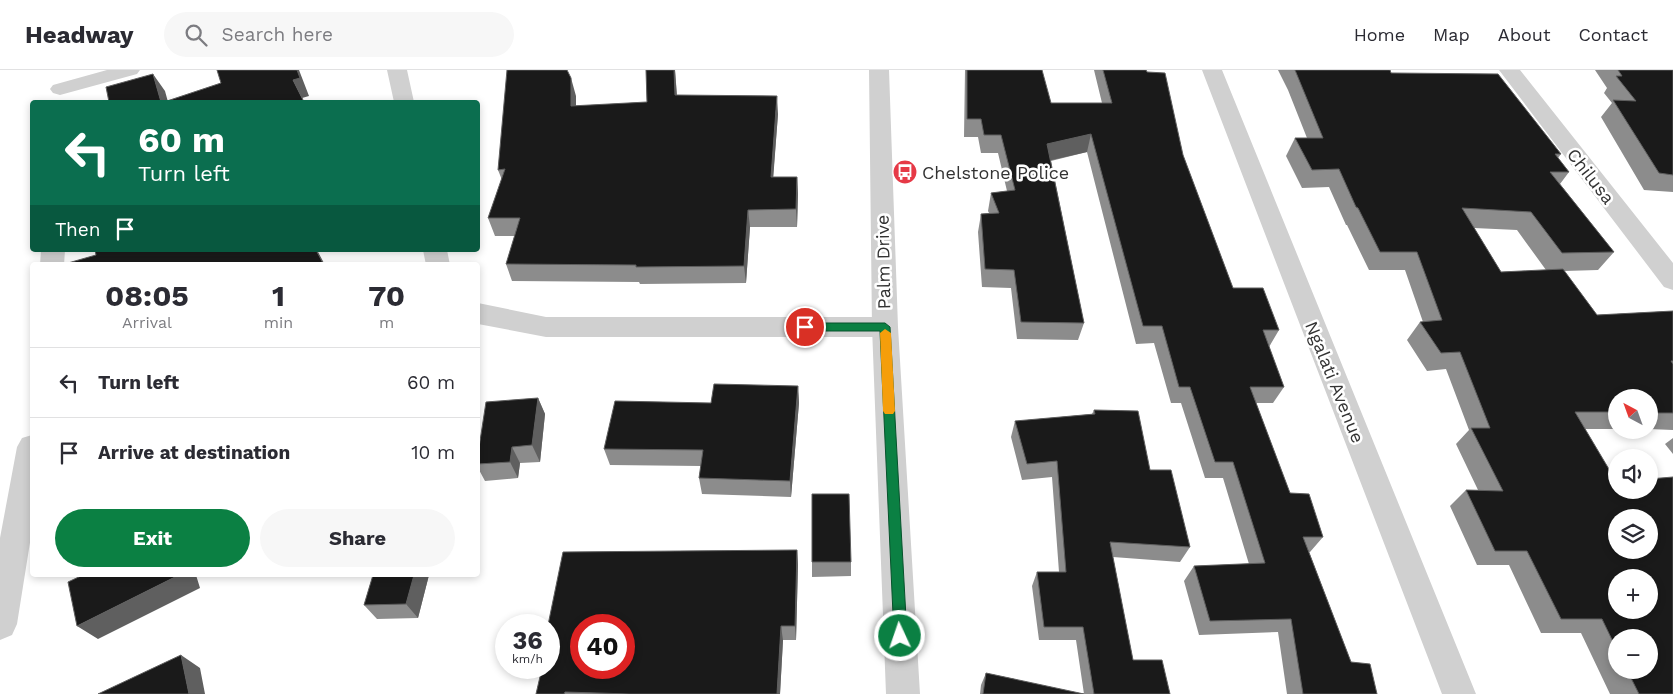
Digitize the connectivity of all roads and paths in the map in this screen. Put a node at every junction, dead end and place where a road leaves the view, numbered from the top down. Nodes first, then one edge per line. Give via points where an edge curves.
1 (130, 70) edge
2 (397, 70) edge
3 (879, 70) edge
4 (1212, 70) edge
5 (1509, 70) edge
6 (61, 87) edge
7 (404, 100) edge
8 (1673, 282) edge
9 (480, 314) edge
10 (885, 327) junction
11 (30, 458) edge
12 (0, 624) edge
13 (903, 694) edge
14 (1459, 694) edge

1 - 6 street
2 - 7 street
3 - 10 street, Palm Drive
4 - 14 street, Ngalati Avenue
5 - 8 street, Chilusa
9 - 10 street via 546,327
10 - 13 street, Palm Drive
11 - 12 street

